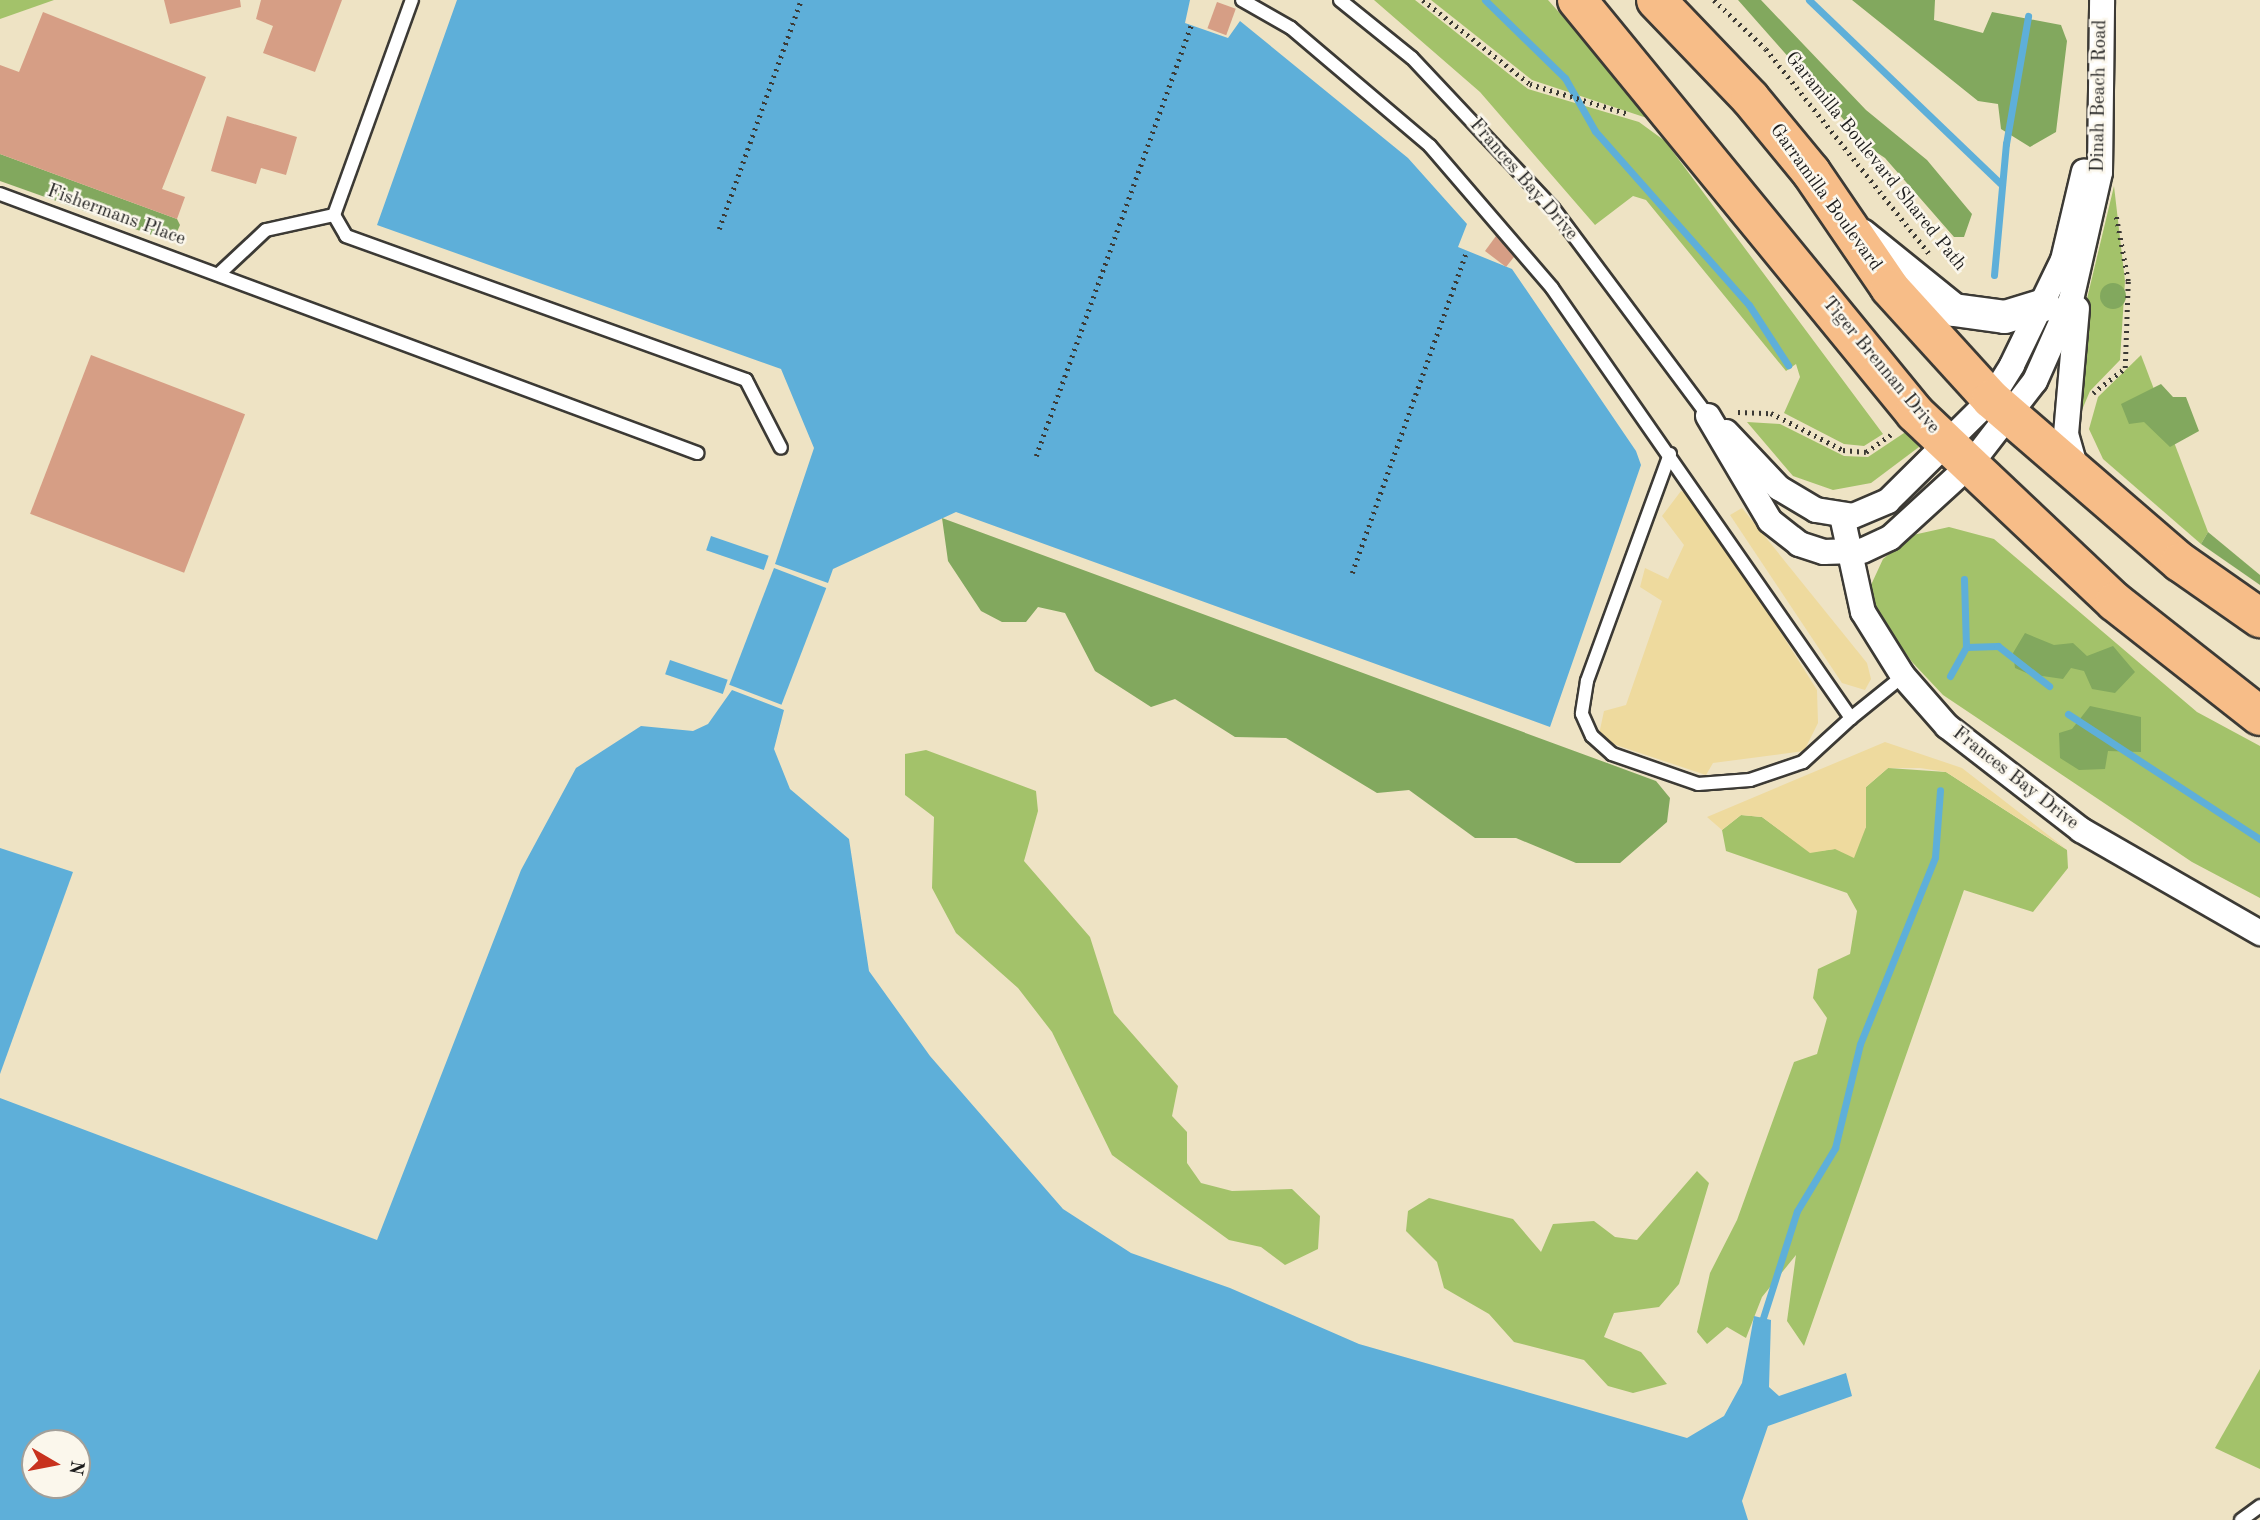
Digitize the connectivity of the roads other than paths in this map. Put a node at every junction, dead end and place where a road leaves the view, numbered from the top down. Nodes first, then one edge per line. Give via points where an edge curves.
1 (412, 0) edge
2 (1242, 0) edge
3 (1340, 0) edge
4 (1577, 0) edge
5 (1656, 0) edge
6 (2102, 0) edge
7 (2102, 85) junction
8 (0, 194) edge
9 (334, 215) junction
10 (1852, 228) junction
11 (2087, 242) junction
12 (220, 273) junction
13 (2044, 305) junction
14 (2001, 409) junction
15 (1708, 416) junction
16 (781, 448) dead end
17 (697, 453) dead end
18 (1670, 454) junction
19 (1958, 455) junction
20 (2077, 475) junction
21 (1842, 516) junction
22 (1847, 553) junction
23 (2260, 618) edge
24 (1903, 676) junction
25 (2260, 716) edge
26 (1851, 718) junction
27 (2260, 933) edge
28 (2260, 1506) edge
29 (2241, 1520) edge

1 - 9 lane
2 - 18 lane via 1302,37 1430,146 1552,288
3 - 15 lane, Frances Bay Drive via 1412,58 1553,208
4 - 19 main road, Tiger Brennan Drive
5 - 10 main road, Garramilla Boulevard via 1749,98
6 - 7 street, Dinah Beach Road
7 - 11 street, Dinah Beach Road via 2100,172
7 - 13 street via 2073,228
8 - 12 lane, Fishermans Place
9 - 12 lane via 266,230
9 - 16 lane via 346,236 746,380
10 - 13 street via 1954,310 2006,317
10 - 14 main road, Garramilla Boulevard via 1890,288
11 - 14 street, Dinah Beach Road via 2058,334
11 - 20 street via 2066,411
12 - 17 lane, Fishermans Place
13 - 14 street
14 - 19 street, Dinah Beach Road
14 - 20 main road
15 - 21 street, Frances Bay Drive via 1790,497
15 - 22 street, Frances Bay Drive via 1779,530 1811,549
18 - 26 lane
18 - 26 lane via 1587,681 1582,714 1592,736 1612,754 1698,784 1750,780 1803,762
19 - 21 street, Dinah Beach Road via 1879,508
19 - 22 street, Dinah Beach Road via 1901,531
19 - 25 main road, Tiger Brennan Drive via 2115,603
20 - 23 main road
21 - 22 street, Frances Bay Drive
22 - 24 street, Frances Bay Drive via 1863,612
24 - 26 lane
24 - 27 street, Frances Bay Drive via 1947,726 2017,785
28 - 29 lane

